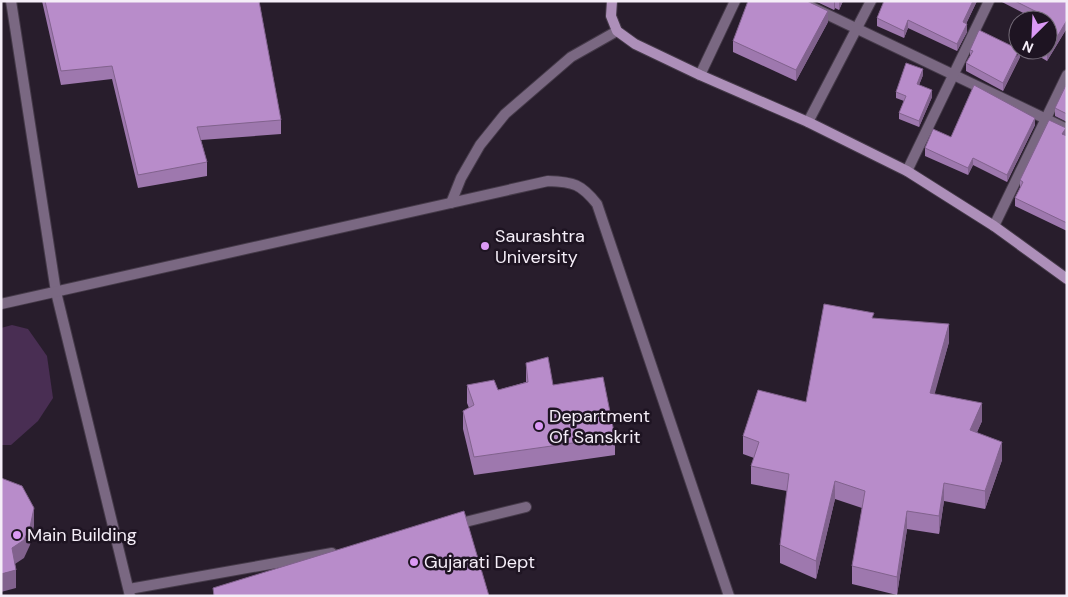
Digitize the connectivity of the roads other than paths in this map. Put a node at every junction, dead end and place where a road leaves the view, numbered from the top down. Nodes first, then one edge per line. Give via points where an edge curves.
1 (11, 1) edge
2 (612, 1) edge
3 (735, 1) edge
4 (799, 1) edge
5 (871, 1) edge
6 (989, 1) edge
7 (858, 28) junction
8 (617, 31) junction
9 (954, 74) junction
10 (1067, 74) edge
11 (700, 75) junction
12 (1046, 118) junction
13 (808, 122) junction
14 (1067, 129) edge
15 (907, 171) junction
16 (451, 202) junction
17 (994, 226) junction
18 (1067, 279) edge
19 (56, 292) junction
20 (1, 304) edge
21 (526, 507) dead end
22 (442, 528) edge
23 (341, 552) edge
24 (129, 593) edge
25 (729, 596) edge

1 - 19 street
2 - 8 street via 611,16
3 - 11 street
4 - 7 street
5 - 7 street
6 - 9 street
7 - 9 street
7 - 13 street
8 - 11 street via 635,44
8 - 16 street via 571,57 505,114 480,145
9 - 12 street
9 - 15 street
10 - 12 street
11 - 13 street
12 - 14 street
12 - 17 street
13 - 15 street
15 - 17 street
16 - 19 street
16 - 25 street via 548,181 569,182 584,188 597,204
17 - 18 street
19 - 20 street
19 - 24 street
21 - 22 street
23 - 24 street

